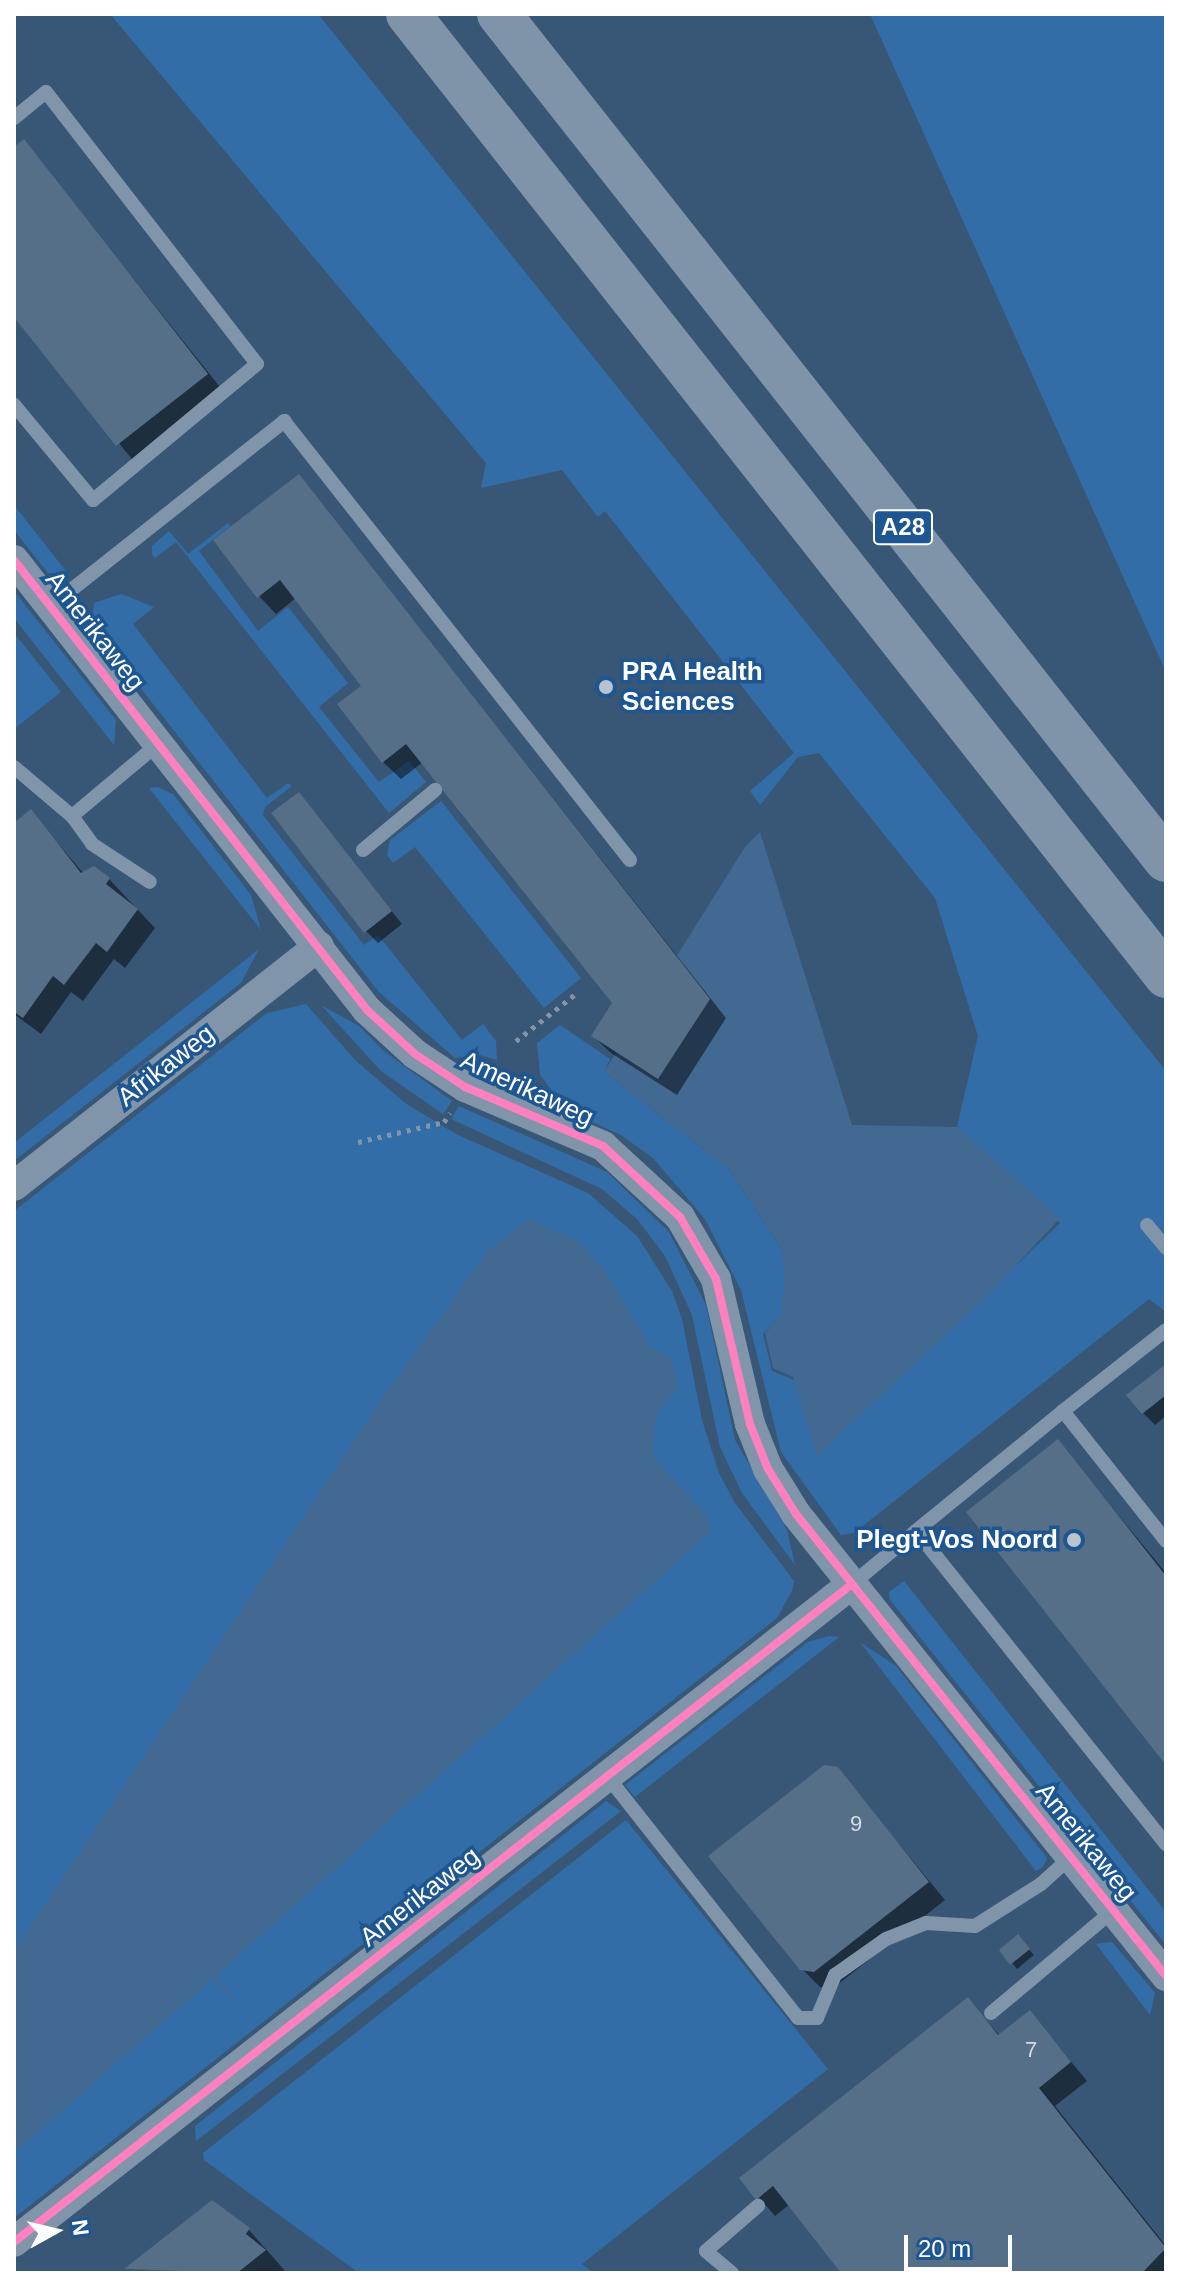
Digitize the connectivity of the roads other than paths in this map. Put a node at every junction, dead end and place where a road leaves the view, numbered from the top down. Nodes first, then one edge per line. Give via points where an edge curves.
1 (408, 14) edge
2 (499, 14) edge
3 (14, 118) edge
4 (14, 405) edge
5 (14, 560) edge
6 (51, 606) junction
7 (158, 744) junction
8 (14, 767) edge
9 (435, 790) dead end
10 (72, 816) junction
11 (363, 850) dead end
12 (630, 860) dead end
13 (1166, 860) edge
14 (150, 882) dead end
15 (319, 946) junction
16 (1166, 976) edge
17 (14, 1186) edge
18 (1147, 1225) dead end
19 (1166, 1248) edge
20 (1166, 1330) edge
21 (1063, 1411) junction
22 (916, 1531) junction
23 (1166, 1541) edge
24 (852, 1584) junction
25 (607, 1776) junction
26 (1166, 1844) edge
27 (1072, 1856) junction
28 (1116, 1909) junction
29 (1166, 1976) edge
30 (991, 2013) dead end
31 (758, 2206) dead end
32 (14, 2242) edge
33 (732, 2273) edge

1 - 16 highway, A28
2 - 13 highway, A28
3 - 4 lane via 46,92 257,364 93,500
5 - 6 street, Amerikaweg
6 - 7 street, Amerikaweg
6 - 12 lane via 284,421
7 - 10 lane
7 - 15 street, Amerikaweg
8 - 10 lane
9 - 11 lane
10 - 14 lane via 92,844
15 - 17 street, Afrikaweg
15 - 24 street, Amerikaweg via 367,1010 415,1054 465,1087 603,1146 680,1217 716,1279 750,1424 768,1469
18 - 19 lane
20 - 21 lane
21 - 22 lane
21 - 23 lane
22 - 24 lane
22 - 26 lane
24 - 25 street, Amerikaweg
24 - 27 street, Amerikaweg
25 - 27 lane via 798,2018 817,2018 835,1975 886,1939 926,1923 975,1926 1041,1884
25 - 32 street, Amerikaweg
27 - 28 street, Amerikaweg
28 - 29 street, Amerikaweg
28 - 30 lane
31 - 33 lane via 706,2251

